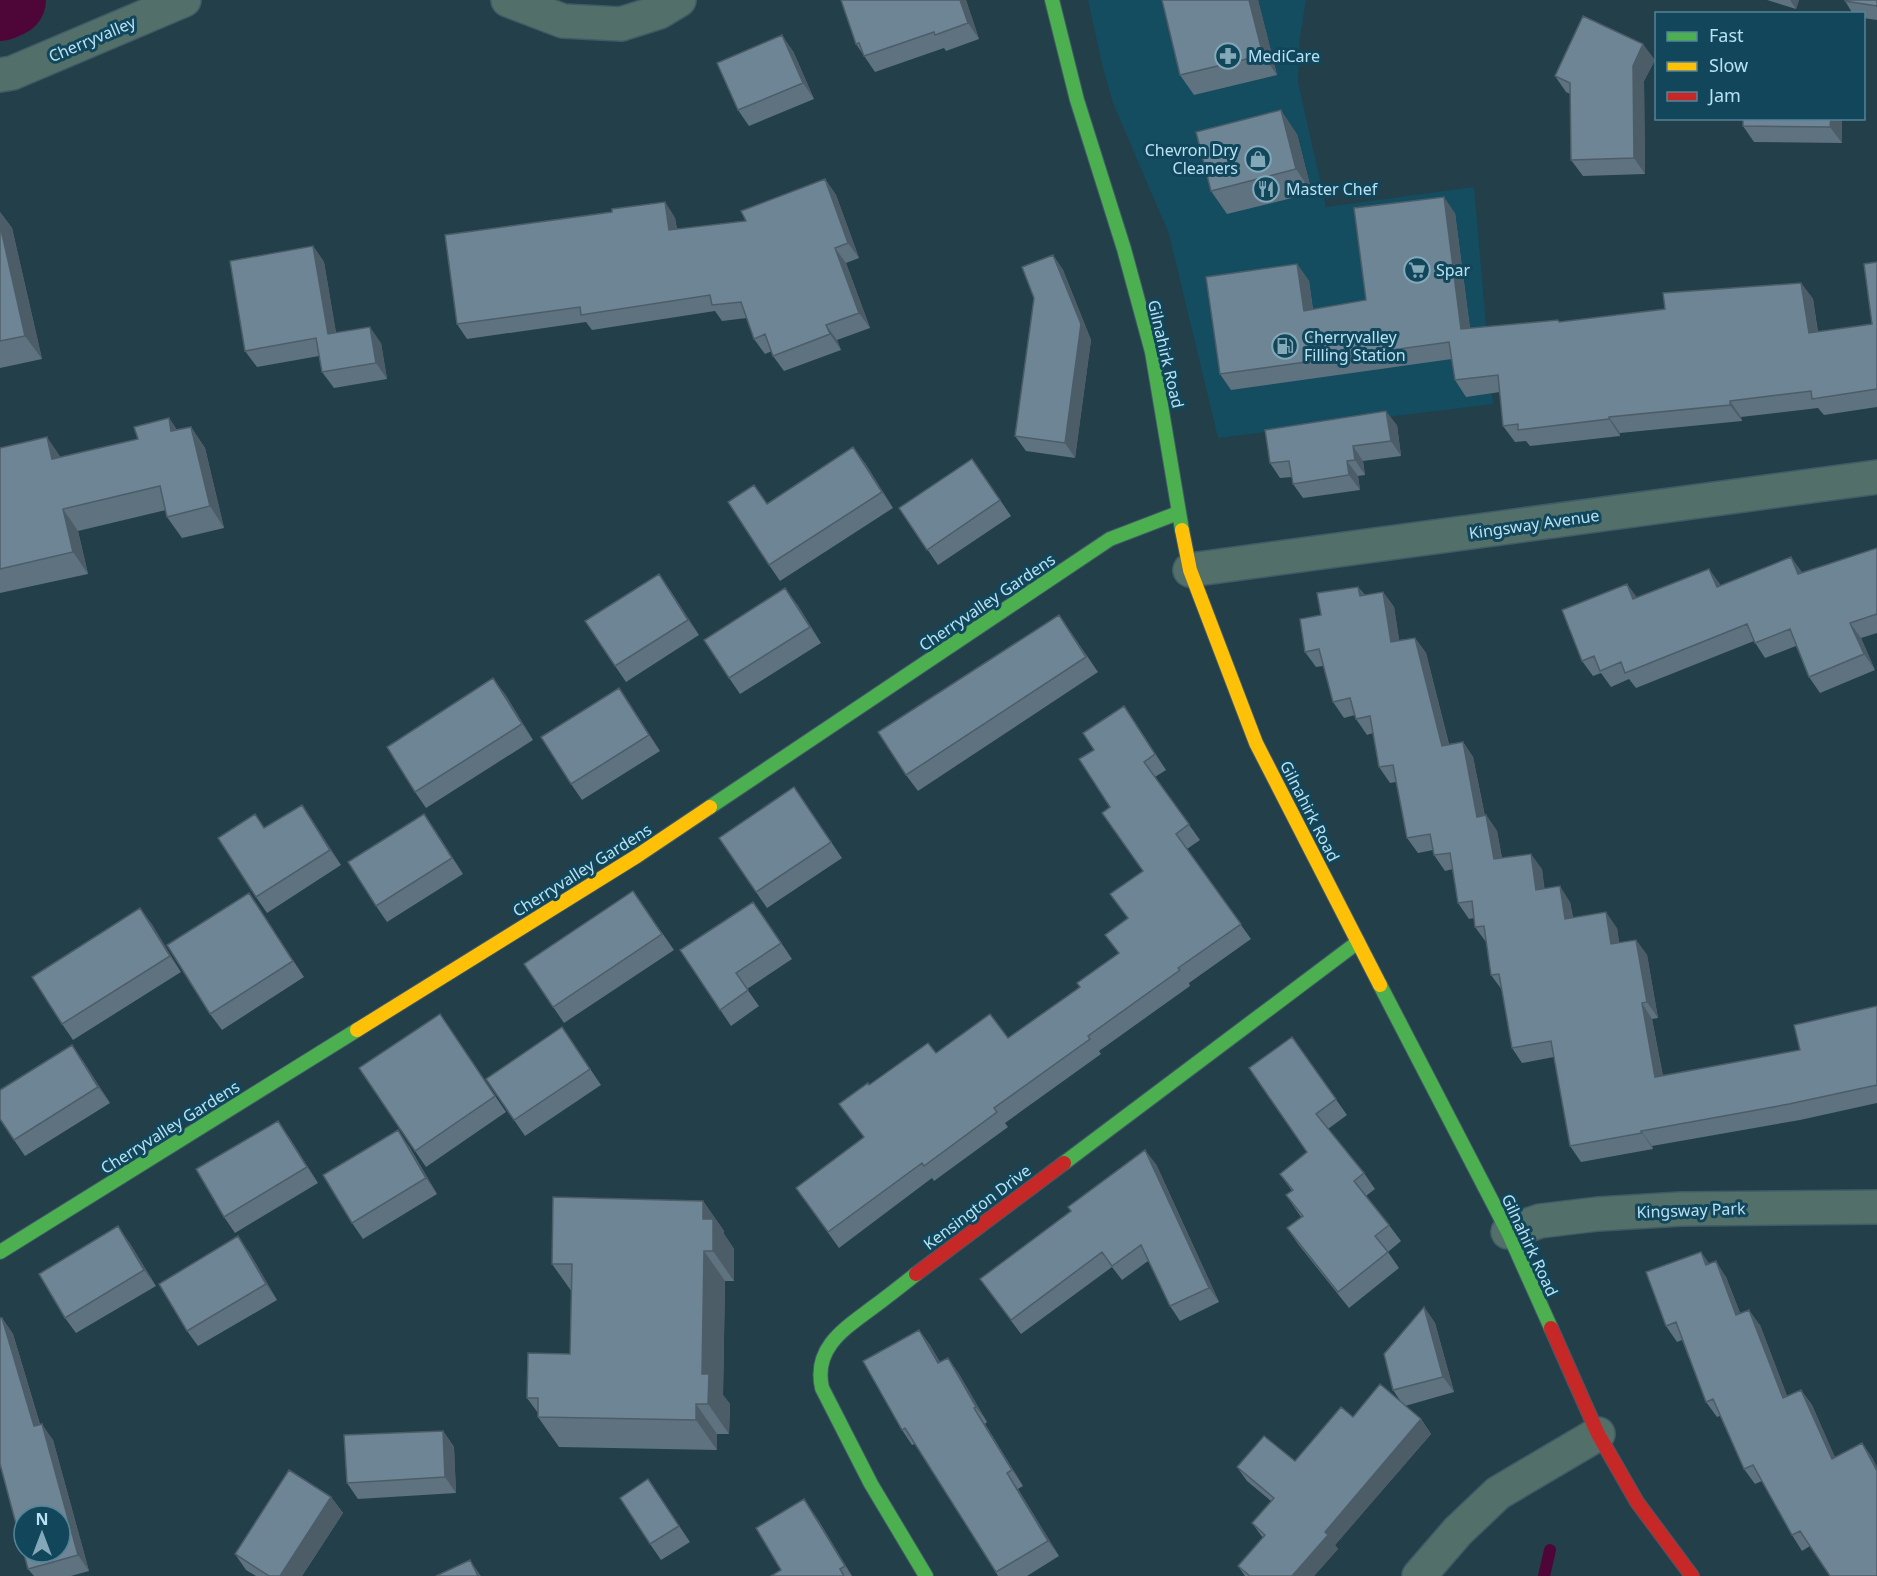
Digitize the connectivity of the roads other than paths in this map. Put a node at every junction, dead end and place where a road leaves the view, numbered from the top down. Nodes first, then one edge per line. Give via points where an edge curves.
1 (184, 0) edge
2 (508, 0) edge
3 (679, 0) edge
4 (1052, 0) edge
5 (0, 75) edge
6 (1877, 477) edge
7 (1178, 513) junction
8 (1190, 570) junction
9 (1358, 942) junction
10 (1877, 1207) edge
11 (1508, 1232) junction
12 (0, 1252) edge
13 (1598, 1434) junction
14 (926, 1576) edge
15 (1419, 1576) edge
16 (1692, 1576) edge

1 - 5 street, Cherryvalley
2 - 3 street via 563,21 621,24 659,12
4 - 7 street, Gilnahirk Road via 1077,100 1152,352
6 - 8 street, Kingsway Avenue
7 - 8 street, Gilnahirk Road
7 - 12 street, Cherryvalley Gardens via 1110,539 637,856
8 - 9 street, Gilnahirk Road via 1256,743
9 - 11 street, Gilnahirk Road
9 - 14 street, Kensington Drive via 837,1334 822,1356 818,1377 822,1388 871,1484
10 - 11 street, Kingsway Park via 1598,1214 1540,1221
11 - 13 street, Gilnahirk Road
13 - 15 street via 1498,1493
13 - 16 street, Gilnahirk Road via 1637,1502

